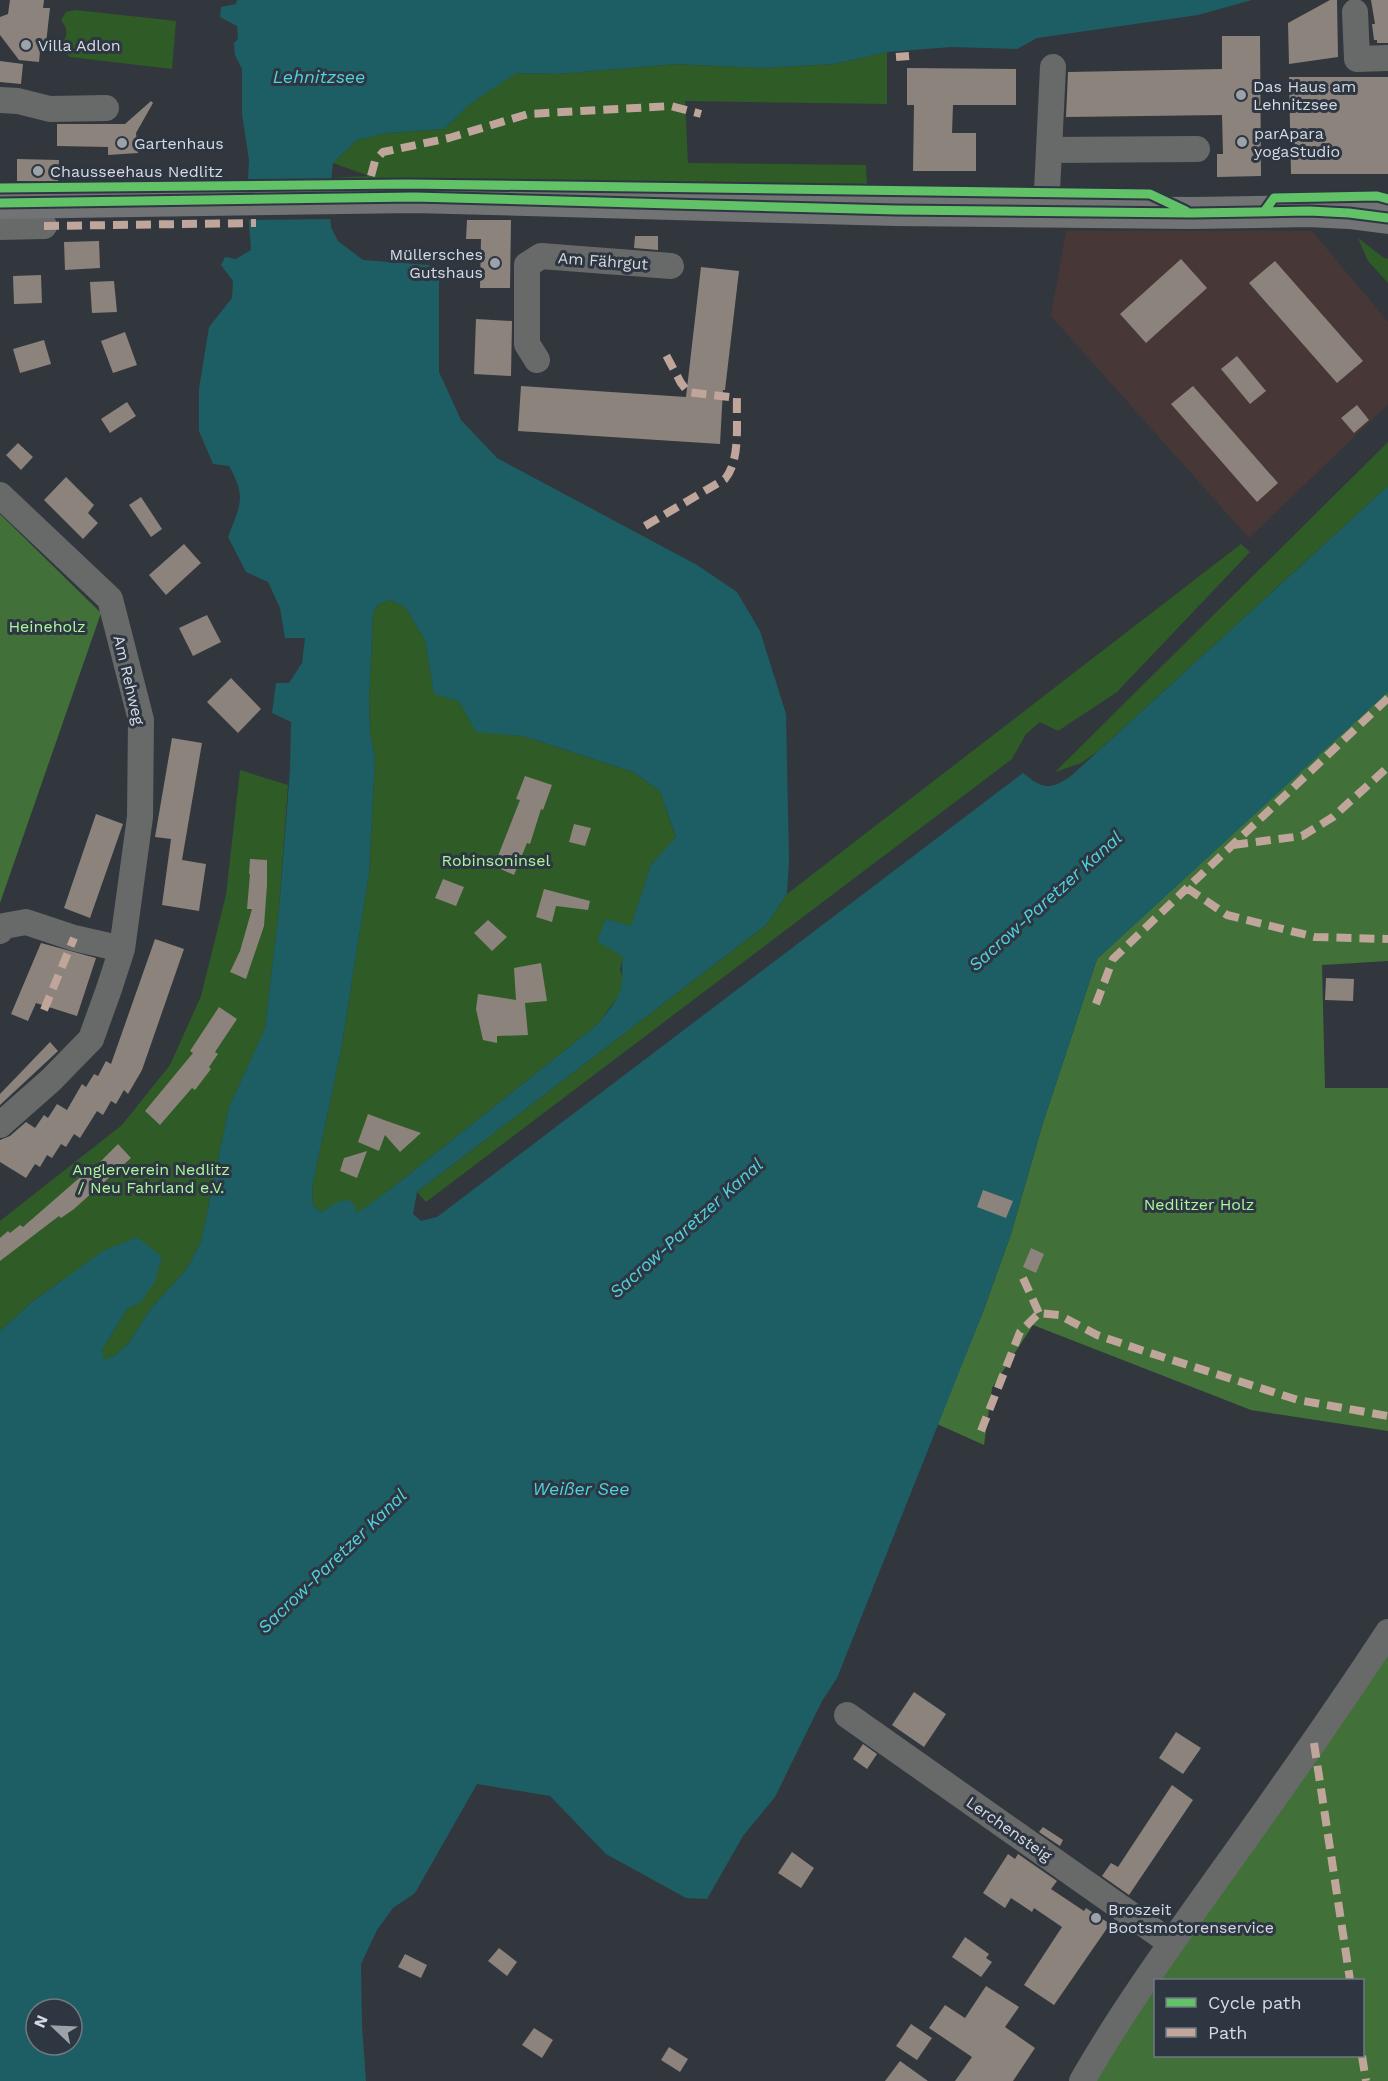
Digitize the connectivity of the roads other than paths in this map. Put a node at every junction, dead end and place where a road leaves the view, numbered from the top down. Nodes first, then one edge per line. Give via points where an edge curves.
1 (1355, 12) dead end
2 (1388, 58) edge
3 (1053, 67) dead end
4 (0, 100) edge
5 (106, 108) dead end
6 (1197, 149) dead end
7 (1049, 150) junction
8 (0, 203) edge
9 (1046, 212) junction
10 (1388, 218) edge
11 (44, 226) dead end
12 (0, 227) edge
13 (671, 266) dead end
14 (537, 360) dead end
15 (0, 495) edge
16 (0, 931) edge
17 (122, 949) junction
18 (0, 1125) edge
19 (1388, 1632) edge
20 (847, 1714) dead end
21 (1171, 1944) junction
22 (1082, 2081) edge

1 - 2 street via 1357,59
3 - 7 street
4 - 5 street via 50,109
6 - 7 street
7 - 9 street
8 - 9 main road via 414,197
9 - 10 main road via 1309,211
11 - 12 street
13 - 14 street, Am Fährgut via 541,256 527,265 527,344
15 - 17 street, Am Rehweg via 110,599 141,720 140,818
16 - 17 street via 4,926 26,922
17 - 18 street, Am Rehweg via 91,1040
19 - 21 street
20 - 21 street, Lerchensteig
21 - 22 street

